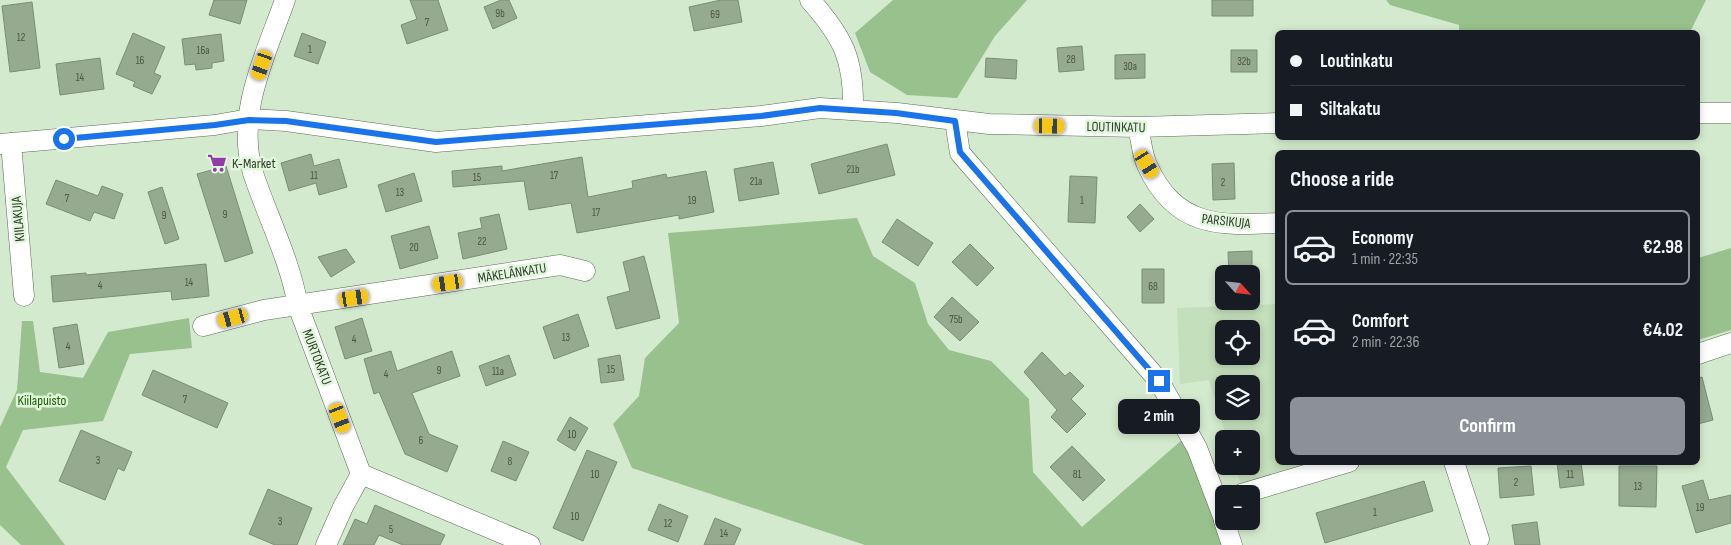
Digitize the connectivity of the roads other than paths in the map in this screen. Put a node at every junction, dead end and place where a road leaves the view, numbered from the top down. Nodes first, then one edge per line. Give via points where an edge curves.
1 (285, 0) edge
2 (810, 0) edge
3 (853, 109) junction
4 (1731, 113) edge
5 (1700, 114) edge
6 (249, 120) junction
7 (955, 121) junction
8 (1275, 123) edge
9 (1138, 127) junction
10 (6, 144) edge
11 (1275, 223) edge
12 (585, 271) dead end
13 (24, 296) dead end
14 (298, 306) junction
15 (203, 326) dead end
16 (1731, 343) edge
17 (1700, 353) edge
18 (1339, 465) edge
19 (1455, 465) edge
20 (361, 474) junction
21 (1215, 487) edge
22 (1260, 488) edge
23 (1227, 530) edge
24 (1479, 539) dead end
25 (326, 545) edge
26 (530, 545) edge
27 (1232, 545) edge

1 - 6 street, MURTOKATU via 250,98
2 - 3 street via 845,46 854,81
3 - 6 street, LOUTINKATU via 800,109 761,116 436,142 286,121
3 - 7 street, LOUTINKATU
4 - 5 street
6 - 10 street, LOUTINKATU
6 - 14 street, MURTOKATU via 253,171 294,281
7 - 9 street, LOUTINKATU
7 - 21 street via 960,152 1166,392
8 - 9 street, LOUTINKATU
9 - 11 street, PARSIKUJA via 1147,164 1166,195 1194,218 1212,223
10 - 13 street, KIILAKUJA
12 - 14 street, MÄKELÄNKATU via 560,265
14 - 15 street, MÄKELÄNKATU via 264,310
14 - 20 street, MURTOKATU
16 - 17 street
18 - 22 street
19 - 24 street
20 - 25 street
20 - 26 street
23 - 27 street

